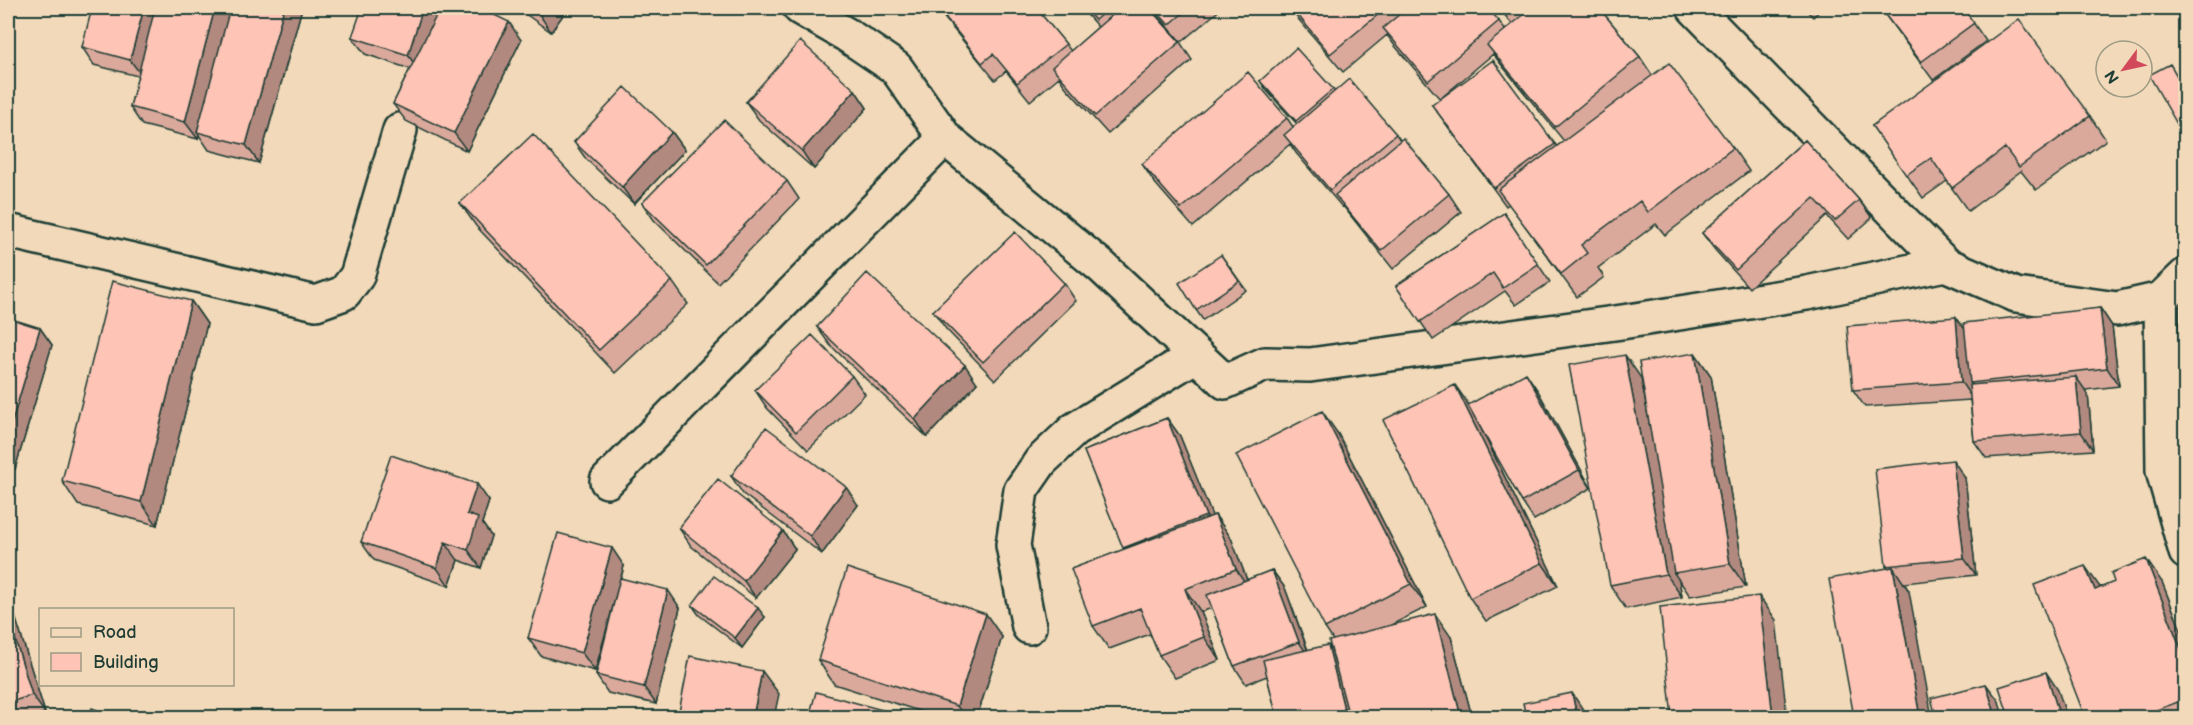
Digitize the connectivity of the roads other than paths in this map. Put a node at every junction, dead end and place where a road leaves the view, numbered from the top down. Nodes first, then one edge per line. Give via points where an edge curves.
1 (800, 8) edge
2 (1694, 8) edge
3 (400, 130) edge
4 (945, 138) junction
5 (8, 231) edge
6 (1945, 264) junction
7 (2186, 275) edge
8 (2161, 299) junction
9 (1196, 355) junction
10 (607, 481) dead end
11 (2186, 552) edge
12 (1029, 627) dead end

1 - 4 street via 896,68
2 - 6 street
3 - 5 street via 357,276 344,293 316,303
4 - 9 street via 1102,267
4 - 10 street
6 - 8 street via 2016,295 2117,309
6 - 9 street via 1807,293 1622,322 1310,365 1265,364 1225,382
7 - 8 street
8 - 11 street via 2163,471
9 - 12 street via 1074,430 1041,461 1022,490 1013,545

